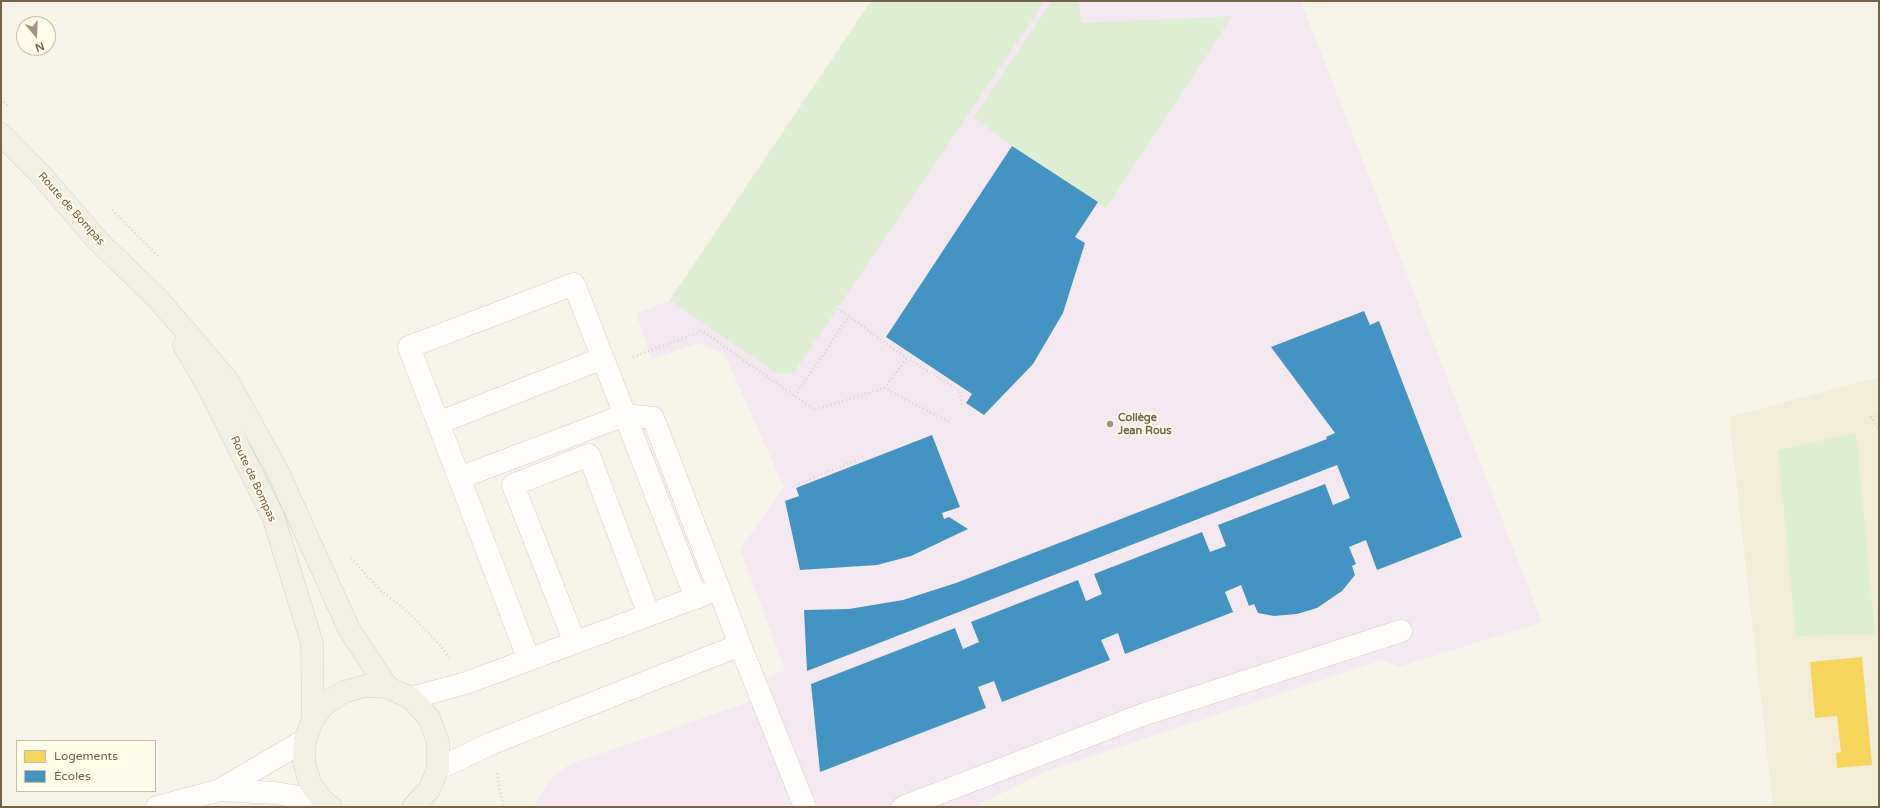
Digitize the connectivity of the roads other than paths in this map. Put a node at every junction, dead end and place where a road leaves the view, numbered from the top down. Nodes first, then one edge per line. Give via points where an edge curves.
1 (1, 134) edge
2 (159, 300) junction
3 (604, 362) junction
4 (625, 415) junction
5 (438, 423) junction
6 (459, 478) junction
7 (719, 589) junction
8 (696, 598) junction
9 (649, 615) junction
10 (1401, 631) dead end
11 (575, 643) junction
12 (740, 645) junction
13 (529, 660) junction
14 (387, 687) junction
15 (411, 698) junction
16 (313, 719) junction
17 (305, 740) junction
18 (438, 769) junction
19 (220, 790) junction
20 (431, 799) edge
21 (327, 804) edge
22 (157, 807) edge
23 (413, 807) edge
24 (805, 807) edge
25 (903, 807) edge

1 - 2 main road, Route de Bompas via 98,241
2 - 14 main road, Route de Bompas via 228,381 278,472 349,629
2 - 16 main road, Route de Bompas via 211,392 273,516 312,643
3 - 4 street
3 - 5 street
3 - 5 street via 574,284 409,347
4 - 6 street
4 - 7 street via 653,418
4 - 8 street
5 - 6 street
6 - 13 street
7 - 8 street
7 - 12 street
8 - 9 street
9 - 11 street
9 - 11 street via 589,455 513,485
10 - 25 street via 1142,715
11 - 13 street
12 - 18 street via 490,744
12 - 24 street
13 - 15 street via 466,683
14 - 15 main road
14 - 16 main road via 365,686 344,692 326,703
15 - 18 main road via 432,724 438,742
16 - 17 main road
17 - 19 street
17 - 21 main road via 304,762 310,783
18 - 20 main road
19 - 21 street via 275,793
19 - 22 street
20 - 23 main road

